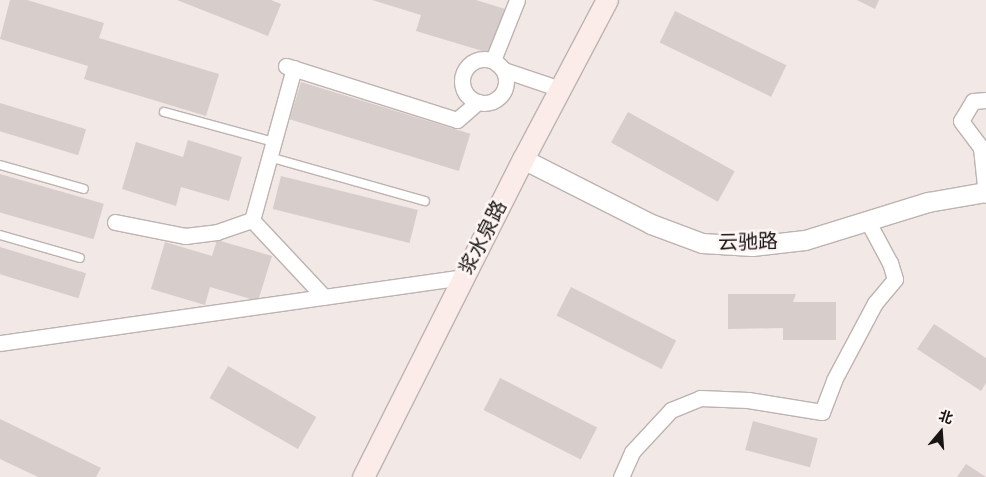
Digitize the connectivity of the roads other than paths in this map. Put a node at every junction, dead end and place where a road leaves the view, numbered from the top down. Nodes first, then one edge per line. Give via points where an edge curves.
1 (518, 0) edge
2 (607, 0) edge
3 (498, 65) junction
4 (560, 90) junction
5 (986, 100) edge
6 (478, 102) junction
7 (164, 112) dead end
8 (274, 142) junction
9 (269, 157) junction
10 (523, 159) junction
11 (0, 165) edge
12 (84, 189) dead end
13 (986, 193) edge
14 (425, 201) dead end
15 (252, 220) junction
16 (115, 222) dead end
17 (868, 222) junction
18 (0, 235) edge
19 (80, 258) dead end
20 (464, 277) junction
21 (324, 297) junction
22 (0, 343) edge
23 (363, 477) edge
24 (621, 477) edge

1 - 3 street
2 - 4 main road, 浆水泉路
3 - 4 street
3 - 6 street via 506,85 499,98 492,102
3 - 6 street via 486,58 471,61 462,73 462,88
4 - 10 main road, 浆水泉路
5 - 13 street via 973,101 961,121 981,148
6 - 8 street via 457,120 292,67
7 - 8 lane
8 - 9 street
9 - 14 lane
9 - 15 street
10 - 17 street, 云驰路 via 650,224 702,243 752,246 805,240
10 - 20 main road, 浆水泉路
11 - 12 lane
13 - 17 street, 云驰路 via 928,202
15 - 16 street via 217,232 185,236
15 - 21 street
17 - 24 street via 895,278 875,303 834,380 822,412 748,400 700,398 671,410 632,452
18 - 19 lane
20 - 21 street
20 - 23 main road, 浆水泉路
21 - 22 street

